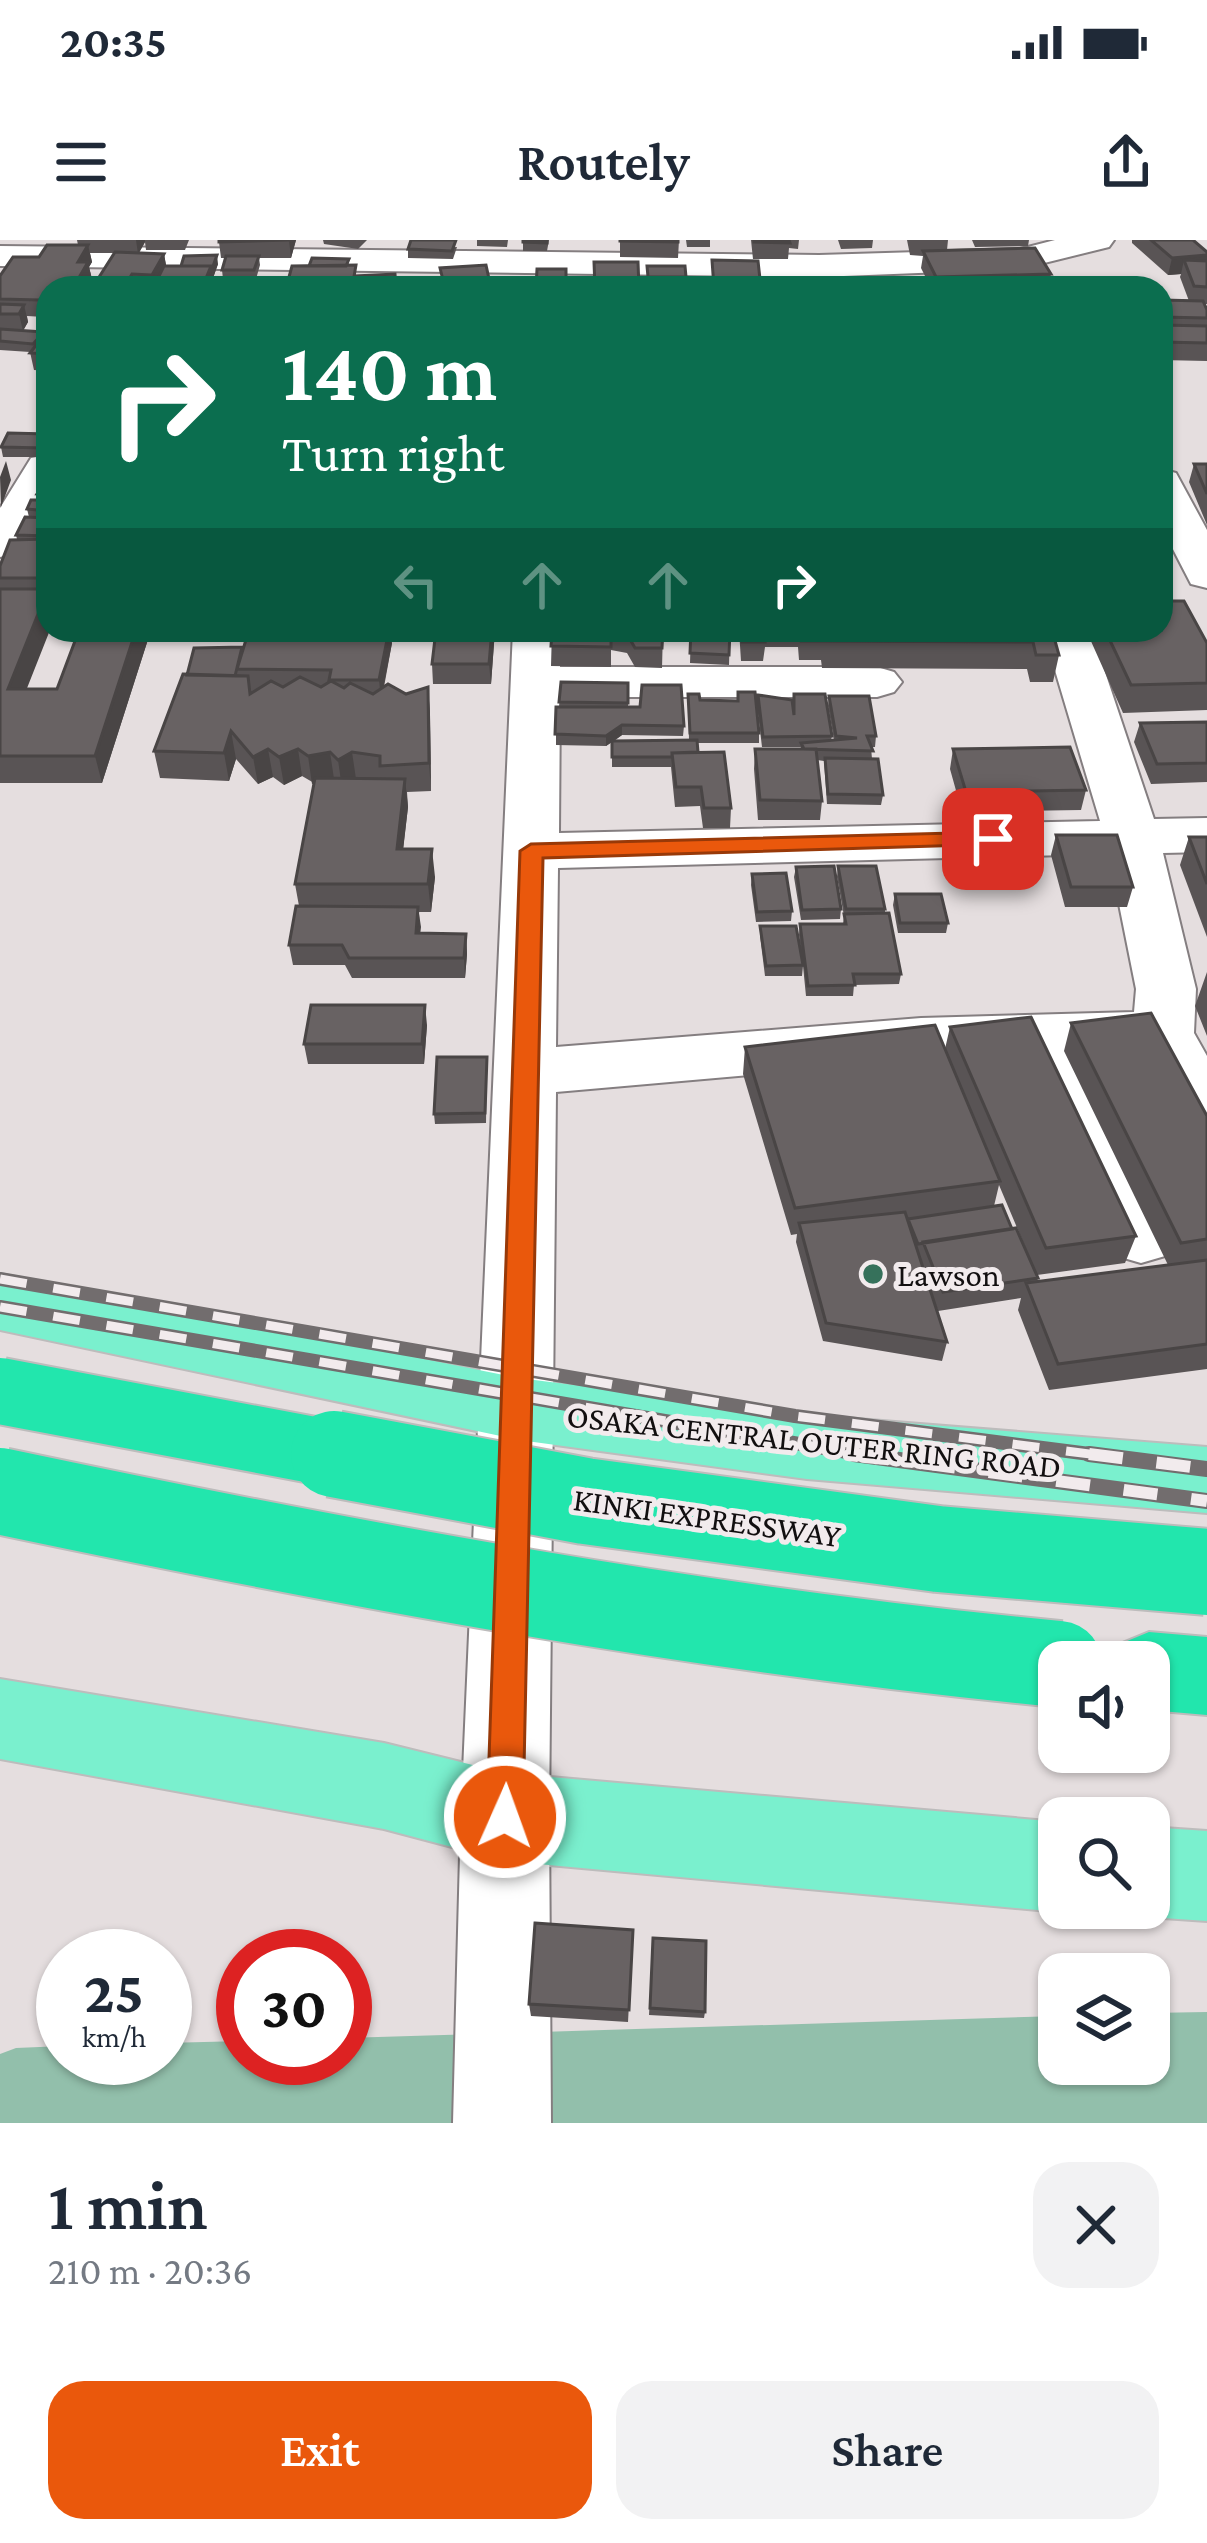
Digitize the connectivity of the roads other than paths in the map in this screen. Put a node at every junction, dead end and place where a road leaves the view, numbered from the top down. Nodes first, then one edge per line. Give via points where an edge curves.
1 (1078, 250) edge
2 (892, 253) edge
3 (0, 256) edge
4 (291, 263) edge
5 (522, 264) edge
6 (104, 273) edge
7 (0, 466) edge
8 (36, 467) edge
9 (36, 485) edge
10 (1173, 518) edge
11 (0, 544) edge
12 (1199, 597) edge
13 (1071, 642) edge
14 (536, 656) edge
15 (878, 682) edge
16 (1132, 835) junction
17 (1207, 835) edge
18 (531, 851) junction
19 (1163, 1033) junction
20 (1045, 1036) junction
21 (525, 1072) junction
22 (1207, 1112) edge
23 (1141, 1237) edge
24 (0, 1302) edge
25 (0, 1391) edge
26 (519, 1409) junction
27 (1207, 1480) edge
28 (0, 1491) edge
29 (1207, 1572) edge
30 (1038, 1662) edge
31 (1170, 1673) edge
32 (1207, 1676) edge
33 (0, 1719) edge
34 (505, 1817) junction
35 (1038, 1866) edge
36 (1170, 1873) edge
37 (1207, 1876) edge
38 (502, 2123) edge

1 - 2 street via 1020,259
2 - 5 street
3 - 6 street
4 - 5 street
4 - 6 street
7 - 8 street
9 - 11 street
10 - 12 street
13 - 16 street
14 - 15 street
14 - 18 street
16 - 17 street
16 - 18 street
16 - 19 street via 1166,989
18 - 21 street
19 - 20 street
19 - 22 street
20 - 21 street
20 - 23 street
21 - 26 street
24 - 26 main road, OSAKA CENTRAL OUTER RING ROAD
25 - 29 highway, KINKI EXPRESSWAY, bridge via 585,1501 938,1549
26 - 27 main road, OSAKA CENTRAL OUTER RING ROAD via 807,1447
26 - 34 street
28 - 30 highway, bridge via 591,1608
31 - 32 highway
33 - 34 main road via 384,1786
34 - 35 main road
34 - 38 street
36 - 37 main road

